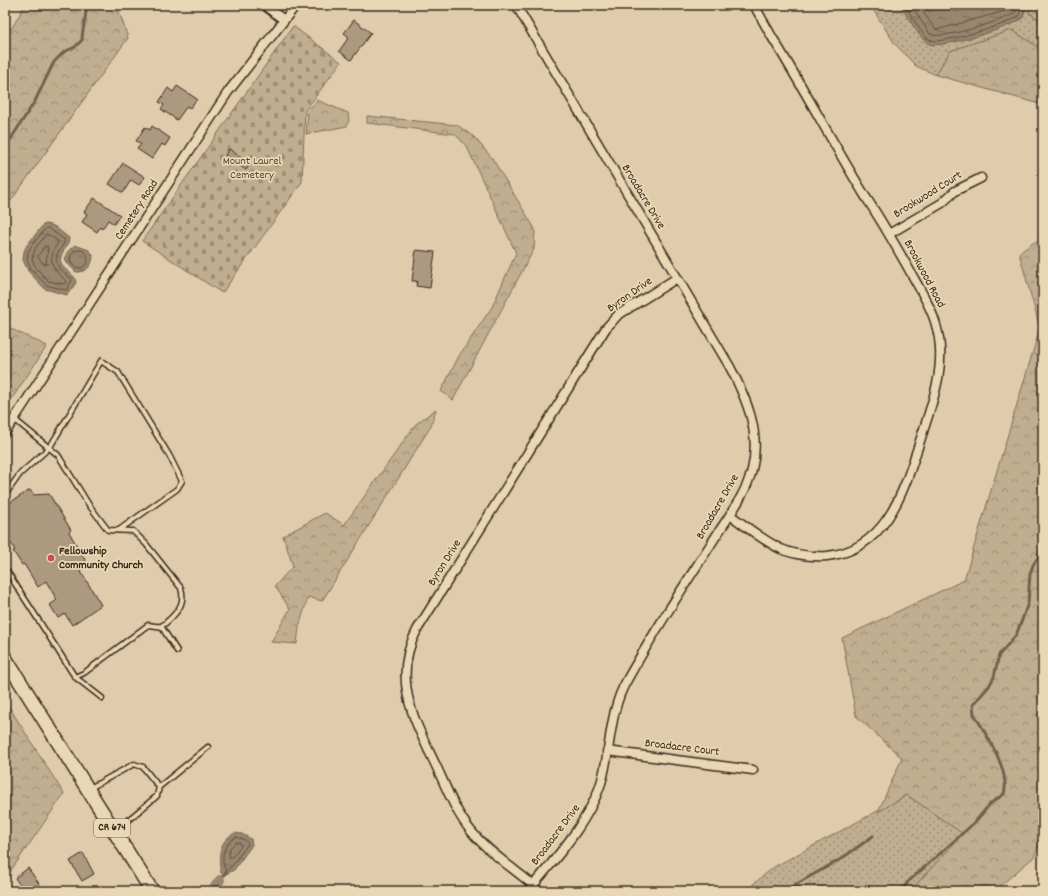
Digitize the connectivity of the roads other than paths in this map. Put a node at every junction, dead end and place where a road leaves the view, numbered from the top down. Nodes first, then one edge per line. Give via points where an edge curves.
1 (264, 5) edge
2 (296, 5) edge
3 (516, 5) edge
4 (754, 5) edge
5 (284, 20) junction
6 (981, 178) dead end
7 (889, 234) junction
8 (677, 278) junction
9 (14, 420) junction
10 (5, 433) edge
11 (50, 447) junction
12 (5, 495) edge
13 (730, 515) junction
14 (118, 530) junction
15 (5, 568) edge
16 (161, 626) junction
17 (177, 651) dead end
18 (5, 658) edge
19 (75, 677) junction
20 (102, 698) dead end
21 (208, 747) dead end
22 (607, 751) junction
23 (753, 770) dead end
24 (159, 787) junction
25 (87, 789) junction
26 (114, 831) junction
27 (530, 888) edge
28 (152, 891) edge

1 - 5 street
2 - 5 street, Cemetery Road
3 - 8 street, Broadacre Drive
4 - 7 street, Brookwood Road
5 - 9 street, Cemetery Road via 228,92
6 - 7 street, Brookwood Court via 955,191 942,202
7 - 13 street, Brookwood Road via 933,314 941,358 936,388 913,461 889,516 871,538 860,546 847,552 821,556 801,555 782,550
8 - 13 street, Broadacre Drive via 737,380 754,425 751,472
8 - 27 street, Byron Drive via 622,312 606,328 417,630 407,655 405,683 411,712 457,810 480,841
9 - 10 street, Cemetery Road
9 - 11 lane
11 - 12 lane via 20,474
11 - 14 lane via 108,530
11 - 14 lane via 101,361 118,372 182,481 177,489
13 - 22 street, Broadacre Drive via 650,638 626,681 615,712
14 - 16 lane via 133,532 146,544 181,588 182,602 178,611
15 - 19 lane
16 - 17 lane
16 - 19 lane via 148,625
18 - 25 main road, CR 674
19 - 20 lane
21 - 24 lane
22 - 23 street, Broadacre Court
22 - 27 street, Broadacre Drive via 603,776 592,807 574,834
24 - 25 lane via 143,767 134,764
24 - 26 lane via 157,796
25 - 26 main road, CR 674
26 - 28 main road, CR 674

